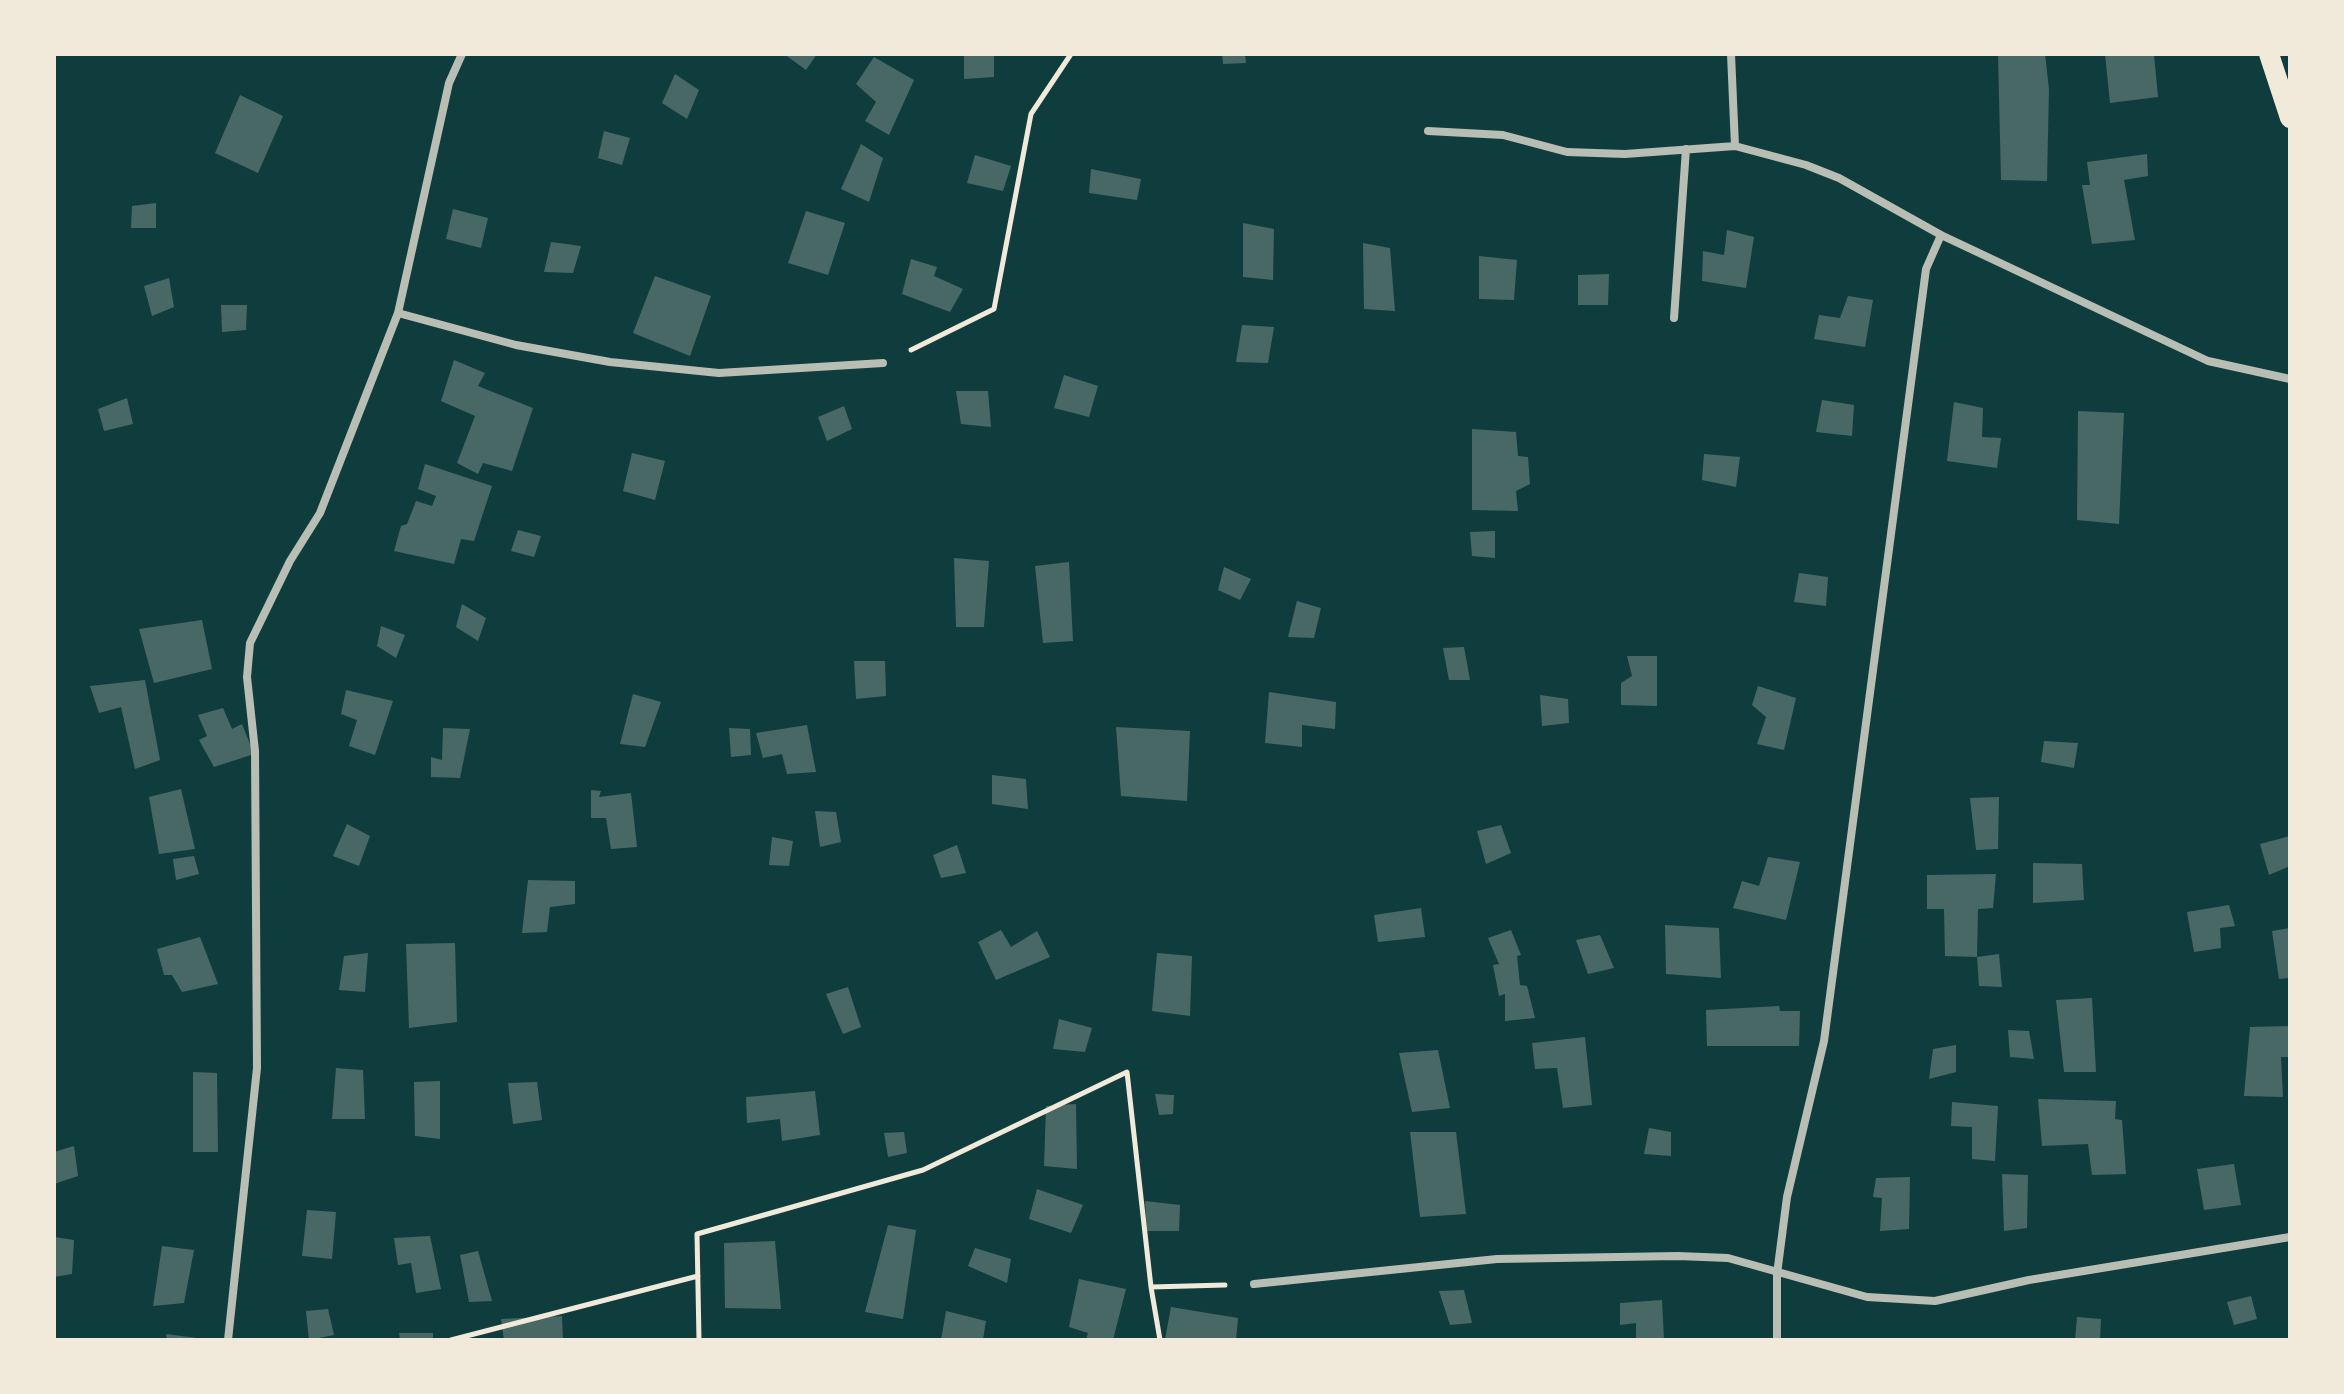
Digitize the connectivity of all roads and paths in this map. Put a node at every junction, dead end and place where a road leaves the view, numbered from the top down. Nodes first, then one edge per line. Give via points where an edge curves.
1 (462, 54) edge
2 (1071, 54) edge
3 (1731, 54) edge
4 (2269, 54) edge
5 (2290, 118) edge
6 (1428, 131) dead end
7 (1735, 146) junction
8 (1686, 149) junction
9 (1941, 235) junction
10 (398, 313) junction
11 (1674, 318) dead end
12 (883, 363) joint
13 (2290, 379) edge
14 (2290, 1237) edge
15 (1777, 1274) junction
16 (698, 1276) junction
17 (1254, 1284) joint
18 (1151, 1287) junction
19 (228, 1340) edge
20 (451, 1340) edge
21 (699, 1340) edge
22 (1160, 1340) edge
23 (1777, 1340) edge

1 - 10 street via 449,83
2 - 12 path via 1031,114 994,309
3 - 7 street
4 - 5 main road
6 - 8 street via 1503,135 1567,152
7 - 8 street
7 - 9 street via 1839,178
8 - 11 street
9 - 13 street via 2208,361
9 - 15 street via 1926,269 1824,1041 1787,1197
10 - 12 street via 516,345 719,373
10 - 19 street via 320,513 250,643 257,1068
14 - 15 street via 1935,1301 1867,1297
15 - 17 street via 1728,1258 1512,1259
15 - 23 street
16 - 18 path via 697,1234 923,1170 1127,1072
16 - 20 path
16 - 21 path
17 - 18 path
18 - 22 path

